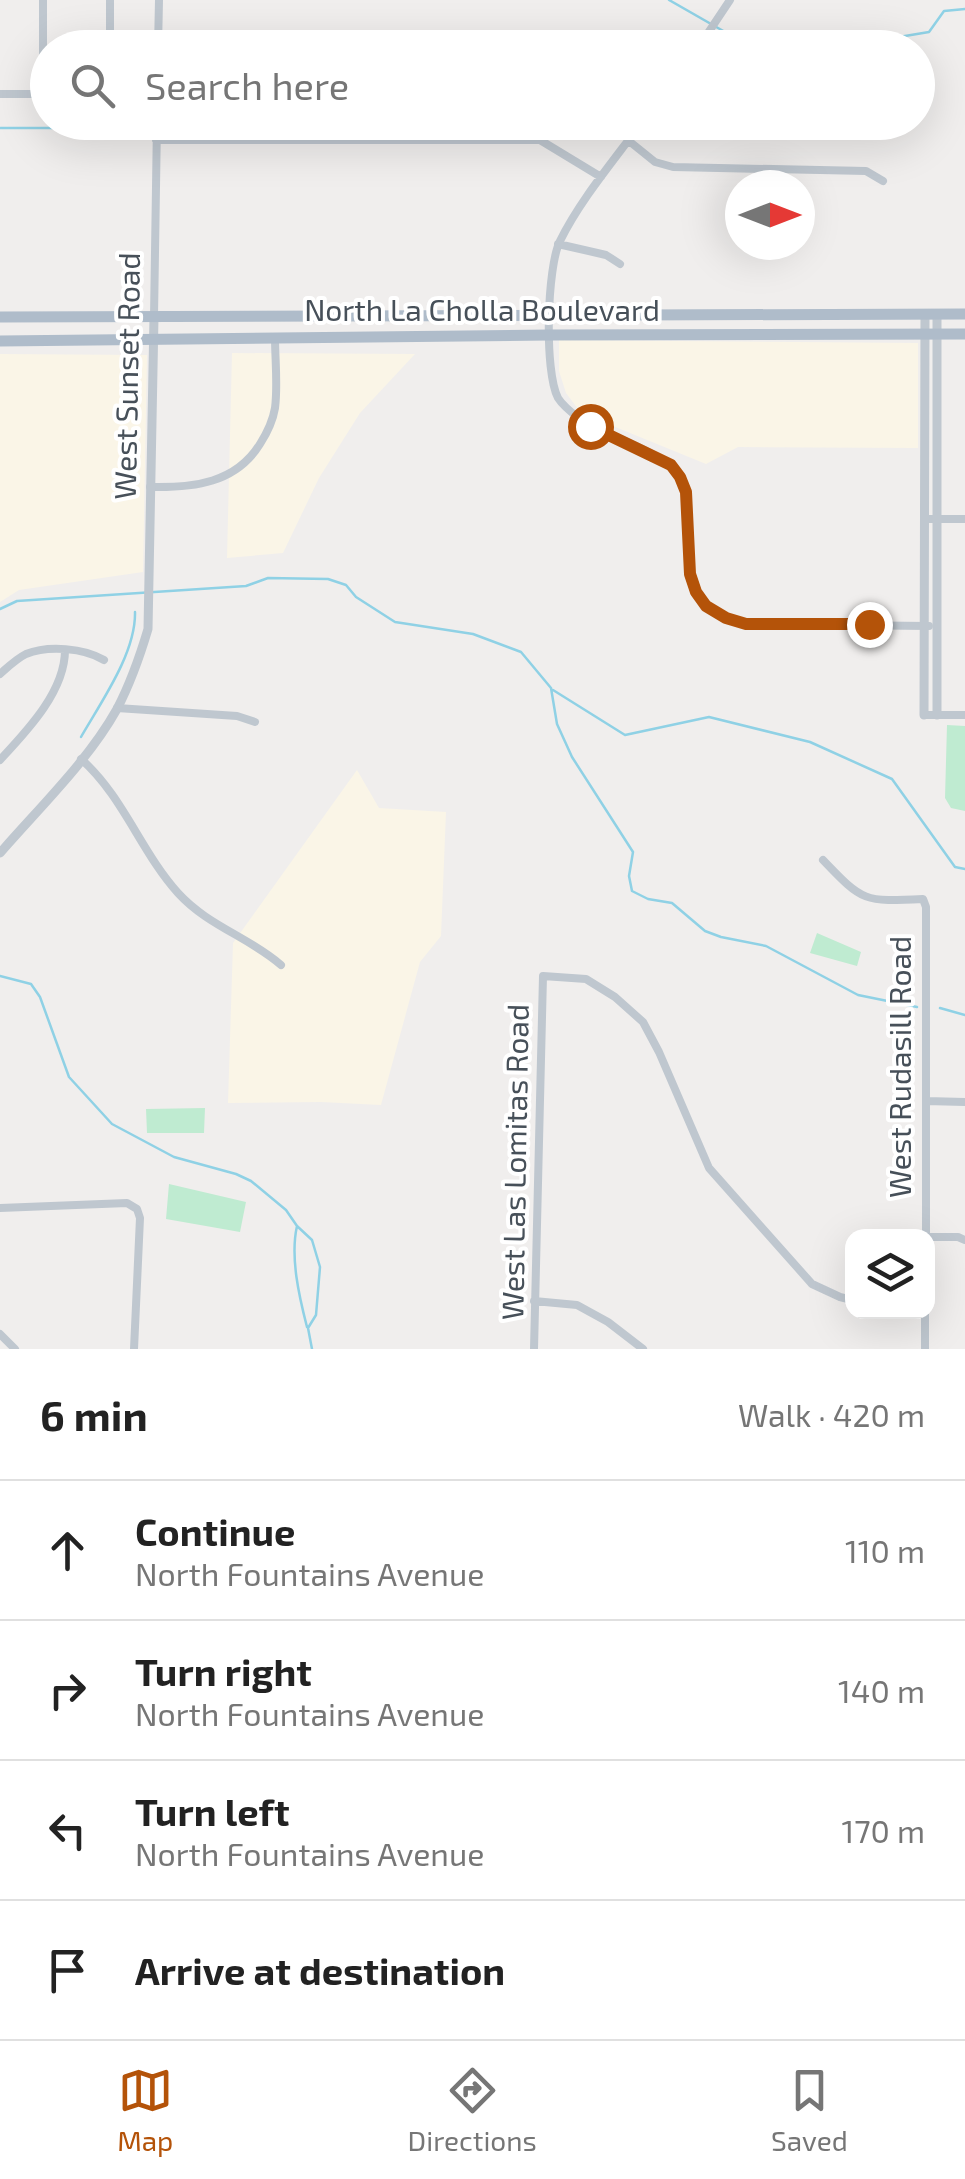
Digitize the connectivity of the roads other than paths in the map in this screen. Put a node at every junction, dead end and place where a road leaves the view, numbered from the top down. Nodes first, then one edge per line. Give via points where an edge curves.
1 (43, 0) edge
2 (110, 0) edge
3 (159, 0) edge
4 (730, 0) edge
5 (44, 30) edge
6 (110, 30) edge
7 (158, 30) edge
8 (710, 30) edge
9 (0, 94) edge
10 (30, 94) edge
11 (156, 140) joint
12 (628, 140) joint
13 (601, 177) junction
14 (883, 181) dead end
15 (558, 244) junction
16 (620, 264) dead end
17 (931, 314) junction
18 (965, 314) edge
19 (550, 316) junction
20 (0, 317) edge
21 (154, 317) junction
22 (549, 334) junction
23 (931, 334) junction
24 (965, 334) edge
25 (275, 337) junction
26 (154, 339) junction
27 (0, 341) edge
28 (150, 486) junction
29 (933, 519) junction
30 (965, 519) edge
31 (927, 626) junction
32 (65, 650) junction
33 (104, 660) dead end
34 (0, 674) edge
35 (117, 708) junction
36 (924, 715) joint
37 (937, 715) junction
38 (965, 715) edge
39 (255, 722) dead end
40 (81, 759) junction
41 (0, 760) edge
42 (0, 853) edge
43 (822, 860) dead end
44 (280, 965) dead end
45 (926, 1101) junction
46 (965, 1102) edge
47 (0, 1208) edge
48 (927, 1229) edge
49 (935, 1238) edge
50 (965, 1240) edge
51 (845, 1298) edge
52 (534, 1301) junction
53 (925, 1319) edge
54 (0, 1334) edge
55 (15, 1349) edge
56 (134, 1349) edge
57 (534, 1349) edge
58 (643, 1349) edge
59 (925, 1349) edge

1 - 5 street
2 - 6 street
3 - 7 street
4 - 8 street
9 - 10 street
11 - 13 street via 540,140
11 - 21 street, West Sunset Road
12 - 13 street
12 - 14 street via 673,168 866,171
13 - 15 street
15 - 16 street
15 - 19 street
17 - 18 main road, North La Cholla Boulevard
17 - 19 main road, North La Cholla Boulevard
17 - 23 street
19 - 21 main road, North La Cholla Boulevard
19 - 22 street
20 - 21 main road, North La Cholla Boulevard
21 - 26 street, West Sunset Road
22 - 23 main road, North La Cholla Boulevard
22 - 25 main road, North La Cholla Boulevard
22 - 31 street via 560,402 590,426 671,465 680,477 690,574 706,606 746,624
23 - 24 main road, North La Cholla Boulevard
23 - 29 street
23 - 31 street
25 - 26 main road, North La Cholla Boulevard
25 - 28 street via 275,411 251,458 204,484
26 - 27 main road, North La Cholla Boulevard
26 - 28 street, West Sunset Road
28 - 35 street, West Sunset Road via 148,630
29 - 30 street
29 - 37 street
31 - 36 street
32 - 33 street
32 - 34 street via 29,653
32 - 41 street via 46,704
35 - 39 street
35 - 40 street, West Sunset Road
36 - 37 street
37 - 38 street
40 - 42 street, West Sunset Road
40 - 44 street via 99,775 182,898
43 - 45 street, West Rudasill Road via 854,893 881,901 923,899
45 - 46 street
45 - 48 street, West Rudasill Road
47 - 56 street via 128,1203 137,1209
49 - 50 street
51 - 52 street, West Las Lomitas Road via 812,1284 709,1168 643,1022 586,979 543,976
52 - 57 street, West Las Lomitas Road
52 - 58 street via 577,1305
53 - 59 street
54 - 55 street

